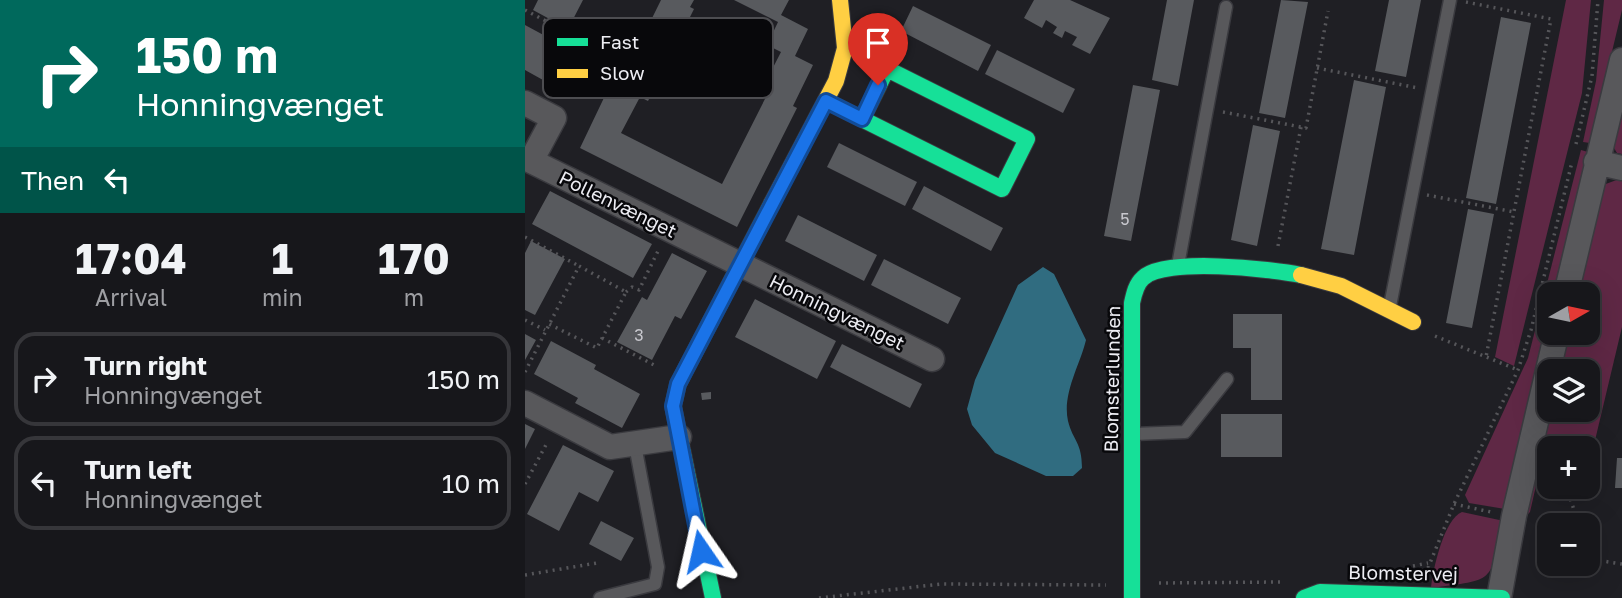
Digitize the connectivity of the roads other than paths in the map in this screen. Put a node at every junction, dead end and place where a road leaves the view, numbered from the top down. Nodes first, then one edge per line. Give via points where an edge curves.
1 (840, 0) edge
2 (1452, 0) edge
3 (1226, 7) dead end
4 (1622, 60) edge
5 (826, 101) junction
6 (525, 103) edge
7 (862, 119) junction
8 (1597, 162) junction
9 (1622, 168) edge
10 (742, 265) junction
11 (1177, 268) junction
12 (1569, 282) edge
13 (1388, 309) junction
14 (1413, 322) road end
15 (1554, 345) edge
16 (932, 359) dead end
17 (1227, 379) dead end
18 (525, 403) edge
19 (1132, 434) junction
20 (679, 437) junction
21 (635, 445) junction
22 (600, 598) edge
23 (713, 598) edge
24 (1132, 598) edge
25 (1304, 598) edge
26 (1500, 598) edge

1 - 5 street via 845,48
2 - 13 lane
3 - 11 lane
4 - 8 street
5 - 7 street
5 - 10 street
6 - 10 street, Pollenvænget via 554,118 531,161
7 - 7 street via 887,69 1027,139 1002,189
8 - 9 street
8 - 12 street
10 - 16 street, Honningvænget
10 - 20 street via 680,379 673,406
11 - 13 street, Blomsterlunden via 1274,269 1330,281
11 - 19 street, Blomsterlunden via 1147,274 1136,285 1132,303
13 - 14 street, Blomsterlunden
15 - 26 street
17 - 19 lane via 1185,432
18 - 21 street via 610,447
19 - 24 street, Blomsterlunden
20 - 21 street
20 - 23 street
21 - 22 lane via 658,567 655,584
25 - 26 street, Blomstervej via 1320,592

